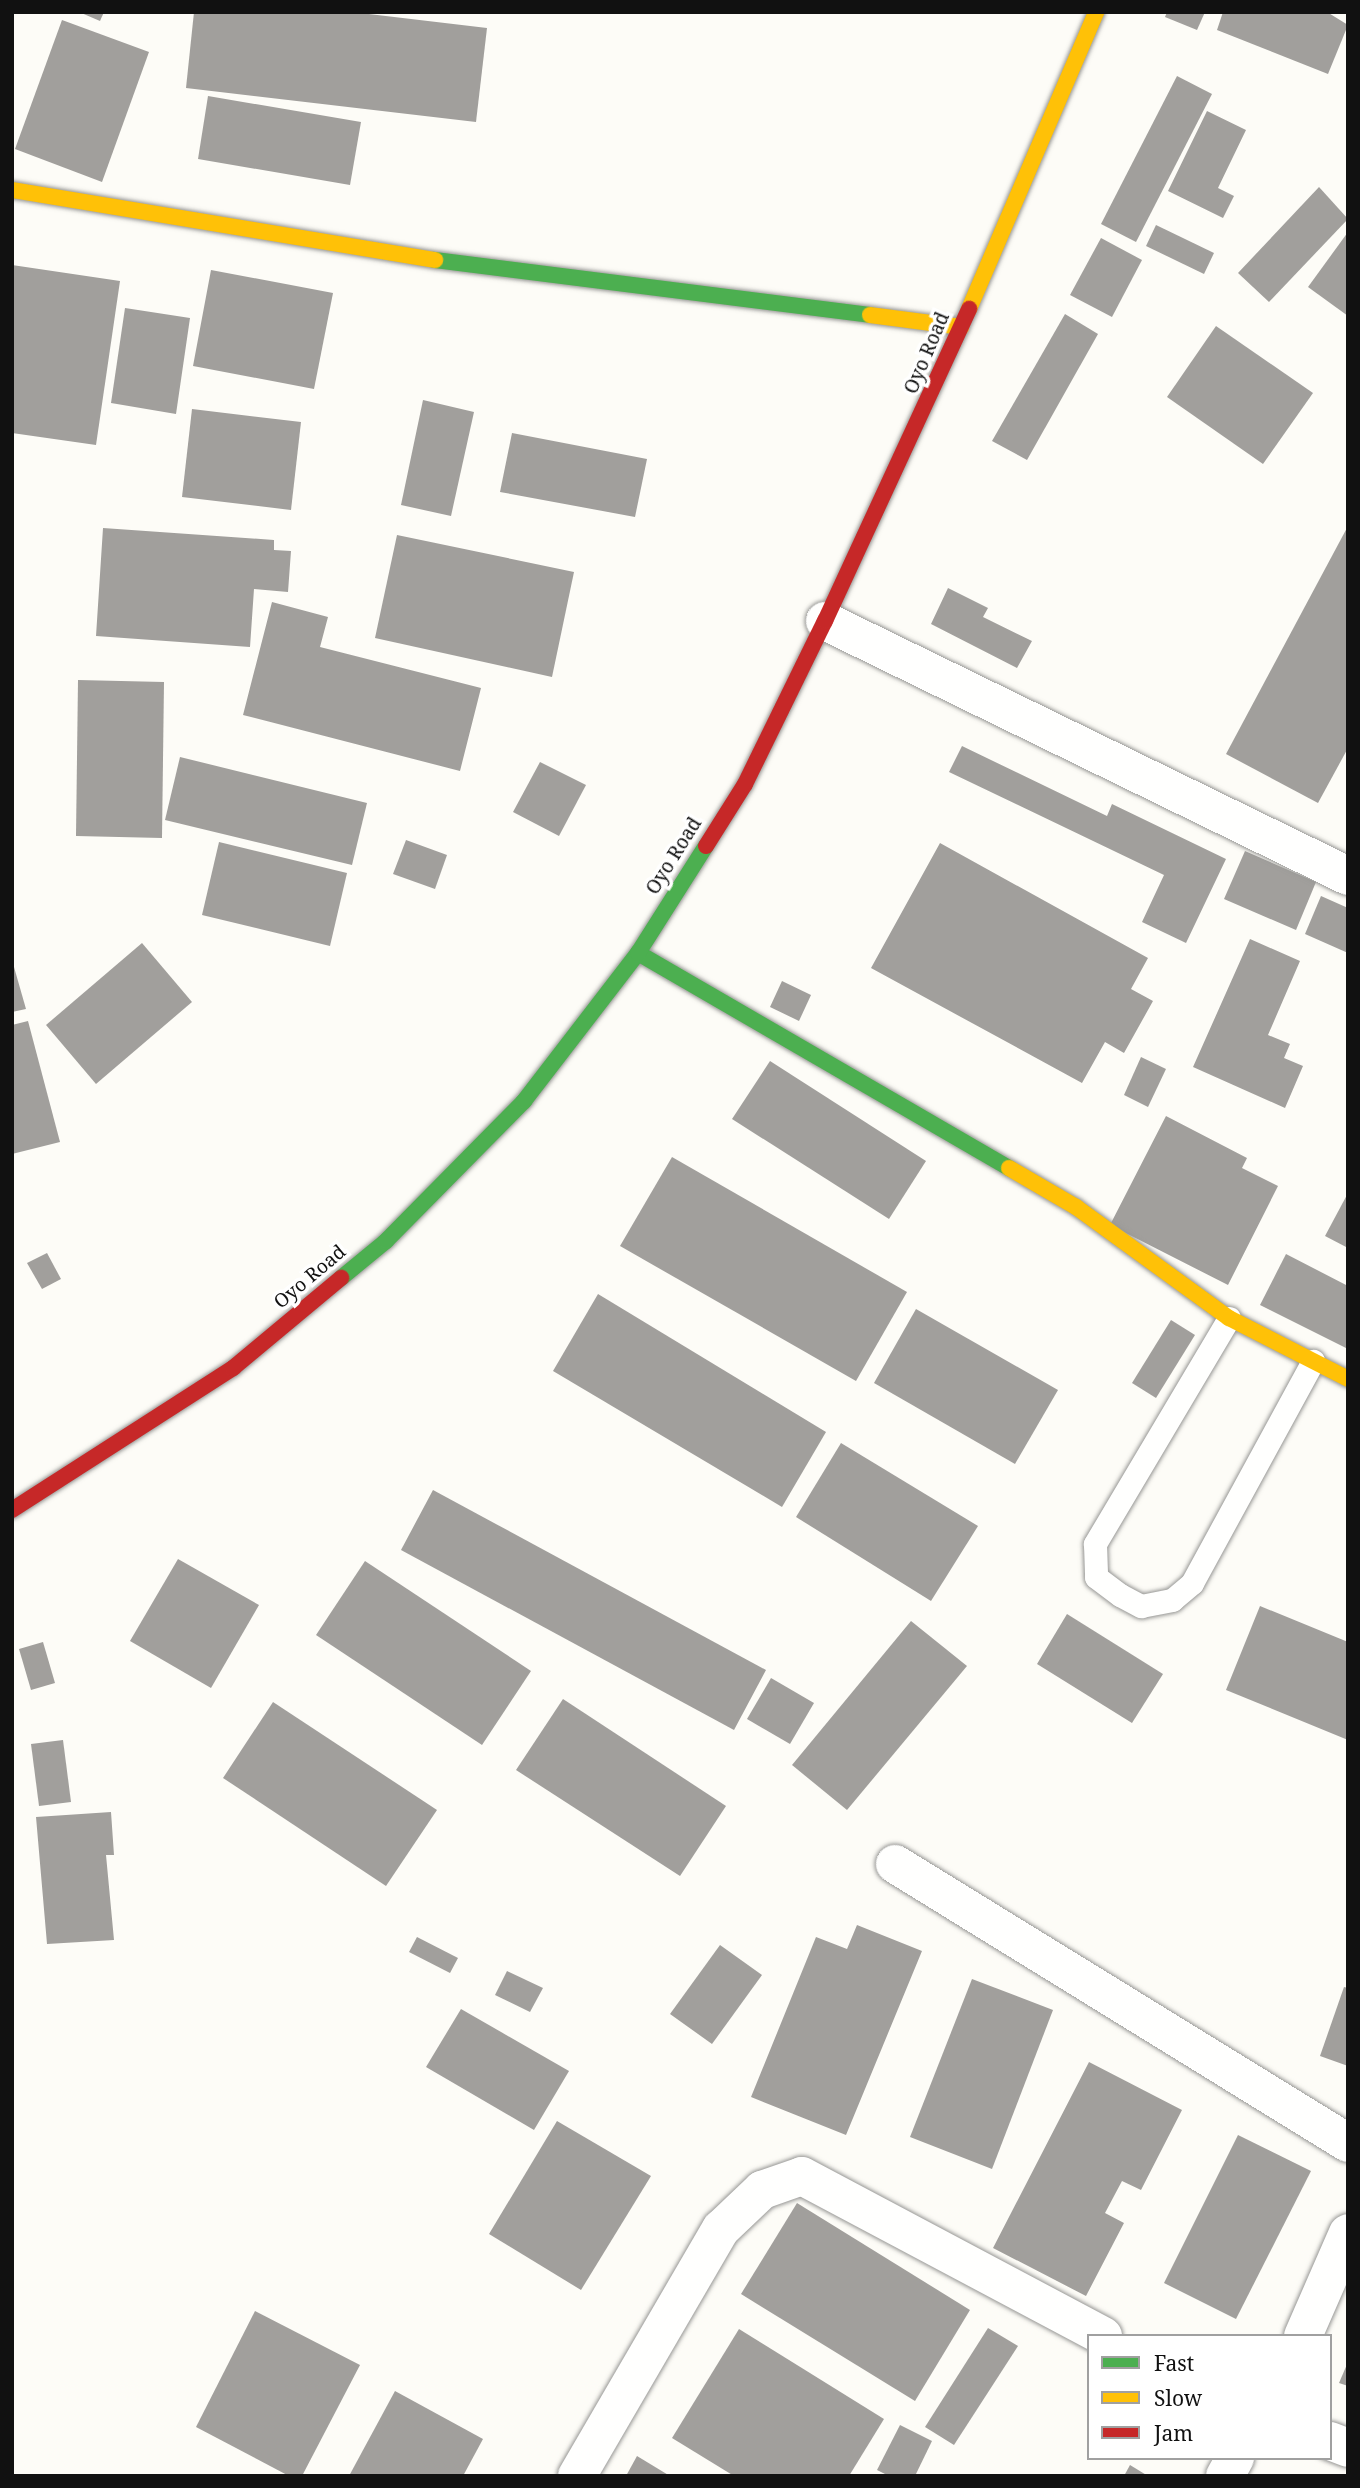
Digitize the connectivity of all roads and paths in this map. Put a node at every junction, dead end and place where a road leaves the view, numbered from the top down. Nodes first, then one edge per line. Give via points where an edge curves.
1 (1096, 12) edge
2 (12, 190) edge
3 (961, 327) junction
4 (825, 621) junction
5 (1348, 876) edge
6 (638, 953) junction
7 (1229, 1318) junction
8 (1313, 1361) junction
9 (1348, 1379) edge
10 (12, 1510) edge
11 (895, 1864) dead end
12 (1348, 2143) edge
13 (1348, 2233) edge
14 (1099, 2334) edge
15 (1304, 2334) edge
16 (1234, 2460) edge
17 (577, 2476) edge
18 (1224, 2476) edge

1 - 3 main road, Oyo Road
2 - 3 main road via 389,254
3 - 4 main road, Oyo Road
4 - 5 street
4 - 6 main road, Oyo Road via 745,783
6 - 7 main road via 1076,1207
6 - 10 main road, Oyo Road via 524,1101 386,1241 233,1367
7 - 8 main road
7 - 8 lane via 1095,1544 1096,1577 1120,1595 1142,1605 1172,1600 1192,1583
8 - 9 main road
11 - 12 street
13 - 15 street
14 - 17 street via 802,2176 762,2190 721,2229
16 - 18 street

